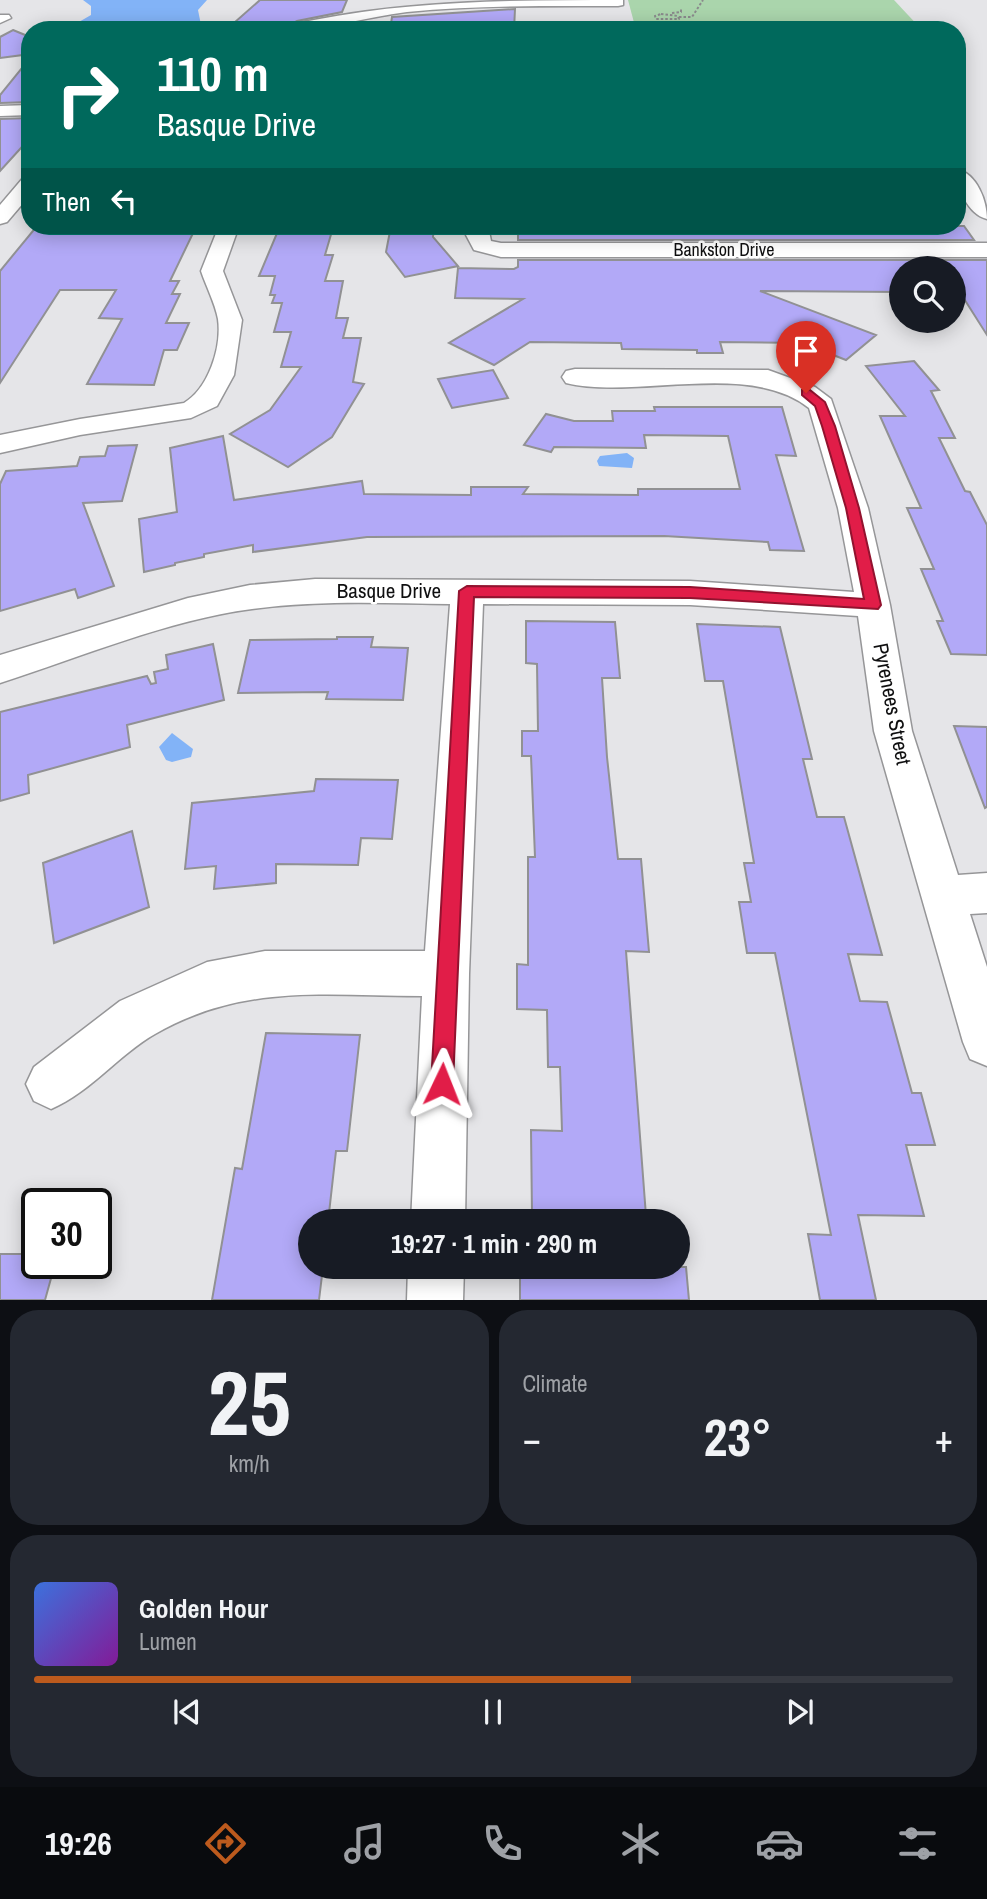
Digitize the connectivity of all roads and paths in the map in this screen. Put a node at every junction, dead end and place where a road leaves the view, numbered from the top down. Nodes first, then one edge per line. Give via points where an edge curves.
1 (703, 0) edge
2 (518, 1) edge
3 (619, 5) edge
4 (681, 8) dead end
5 (295, 11) dead end
6 (666, 14) junction
7 (679, 17) junction
8 (319, 19) junction
9 (518, 20) dead end
10 (314, 21) edge
11 (665, 21) edge
12 (671, 21) edge
13 (21, 110) edge
14 (0, 111) edge
15 (966, 186) edge
16 (21, 193) edge
17 (987, 213) edge
18 (0, 218) edge
19 (226, 235) edge
20 (477, 235) edge
21 (987, 250) edge
22 (575, 377) dead end
23 (0, 444) edge
24 (467, 591) junction
25 (873, 605) junction
26 (0, 669) edge
27 (987, 893) edge
28 (942, 896) junction
29 (446, 974) junction
30 (987, 1042) edge
31 (51, 1084) dead end
32 (438, 1209) edge
33 (436, 1279) edge
34 (435, 1300) edge

1 - 7 path via 692,17
2 - 3 street
2 - 8 street via 402,4
2 - 9 street
4 - 6 path via 681,12
5 - 8 street
6 - 7 path
6 - 11 path via 655,16
7 - 12 path
8 - 10 street
13 - 14 street
15 - 17 street
16 - 18 street
19 - 23 street via 212,271 230,320 227,353 208,400 191,410
20 - 21 street, Bankston Drive via 482,245 501,250
22 - 25 street, Pyrenees Street via 768,378 806,393 821,405 829,426 853,508
24 - 25 street, Basque Drive via 690,593
24 - 26 street, Basque Drive via 315,591 250,597 188,610
24 - 29 street
25 - 28 street, Pyrenees Street via 893,731
27 - 28 street
28 - 30 street, Pyrenees Street
29 - 31 street via 265,973 208,985 137,1018
29 - 32 street
33 - 34 street

